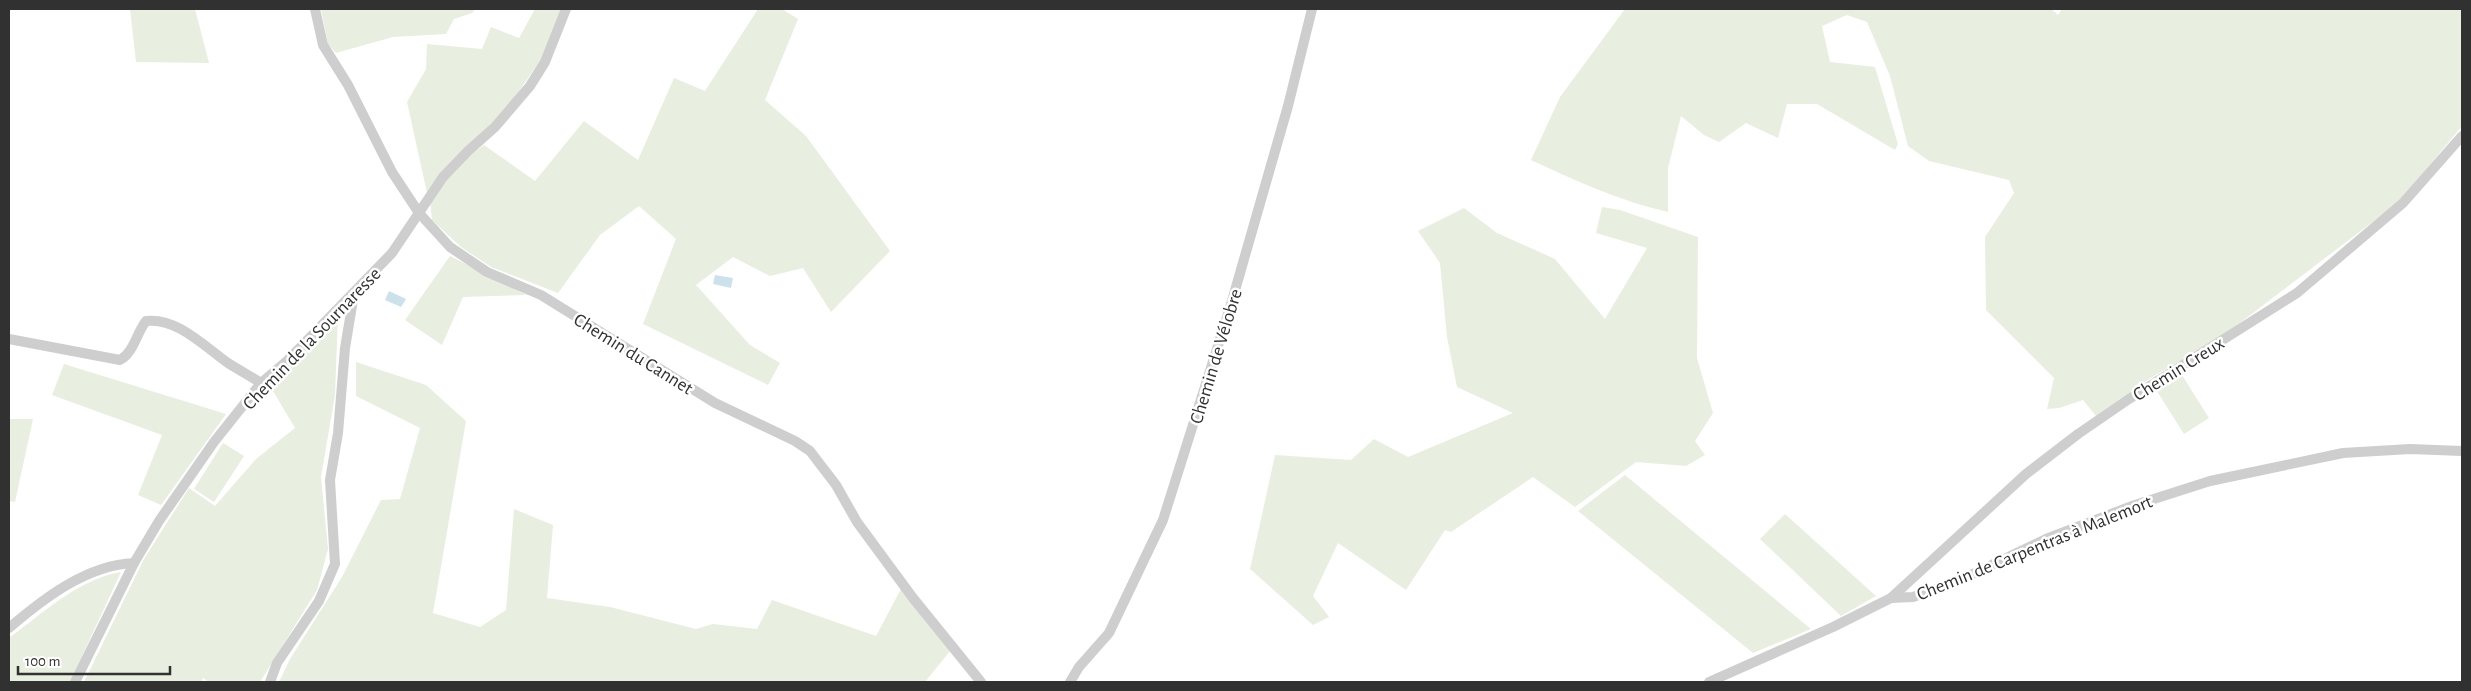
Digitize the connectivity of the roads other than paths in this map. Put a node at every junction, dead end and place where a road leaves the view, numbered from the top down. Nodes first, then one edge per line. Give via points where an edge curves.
1 (315, 9) edge
2 (566, 9) edge
3 (1312, 9) edge
4 (2462, 136) edge
5 (419, 213) junction
6 (354, 294) junction
7 (9, 340) edge
8 (261, 383) junction
9 (2462, 451) edge
10 (134, 564) junction
11 (1891, 598) junction
12 (9, 628) edge
13 (75, 682) edge
14 (270, 682) edge
15 (981, 682) edge
16 (1070, 682) edge
17 (1709, 682) edge

1 - 5 street, Chemin du Cannet via 323,45 348,85 392,172
2 - 5 street, Chemin de la Sournaresse via 544,62 530,86 495,127 443,177
3 - 16 street, Chemin de Vélobre via 1232,301 1163,520 1109,633 1079,666
4 - 11 street, Chemin Creux via 2404,203 2297,294 2137,394 2071,440 2026,474
5 - 6 street, Chemin de la Sournaresse via 392,253
5 - 15 street, Chemin du Cannet via 450,247 487,272 541,295 715,403 810,450 836,485 857,522 913,598
6 - 8 street, Chemin de la Sournaresse
6 - 14 street via 330,480 335,564 318,601 277,663
7 - 8 street via 120,360 128,355 146,321 155,320 173,325
8 - 10 street, Chemin de la Sournaresse via 182,487
9 - 11 street, Chemin de Carpentras à Malemort via 2410,449 2343,453 2234,475 2132,506 2063,532 1958,581 1913,597
10 - 12 street via 120,564 82,576
10 - 13 street, Chemin de la Sournaresse
11 - 17 street, Chemin de Carpentras à Malemort

